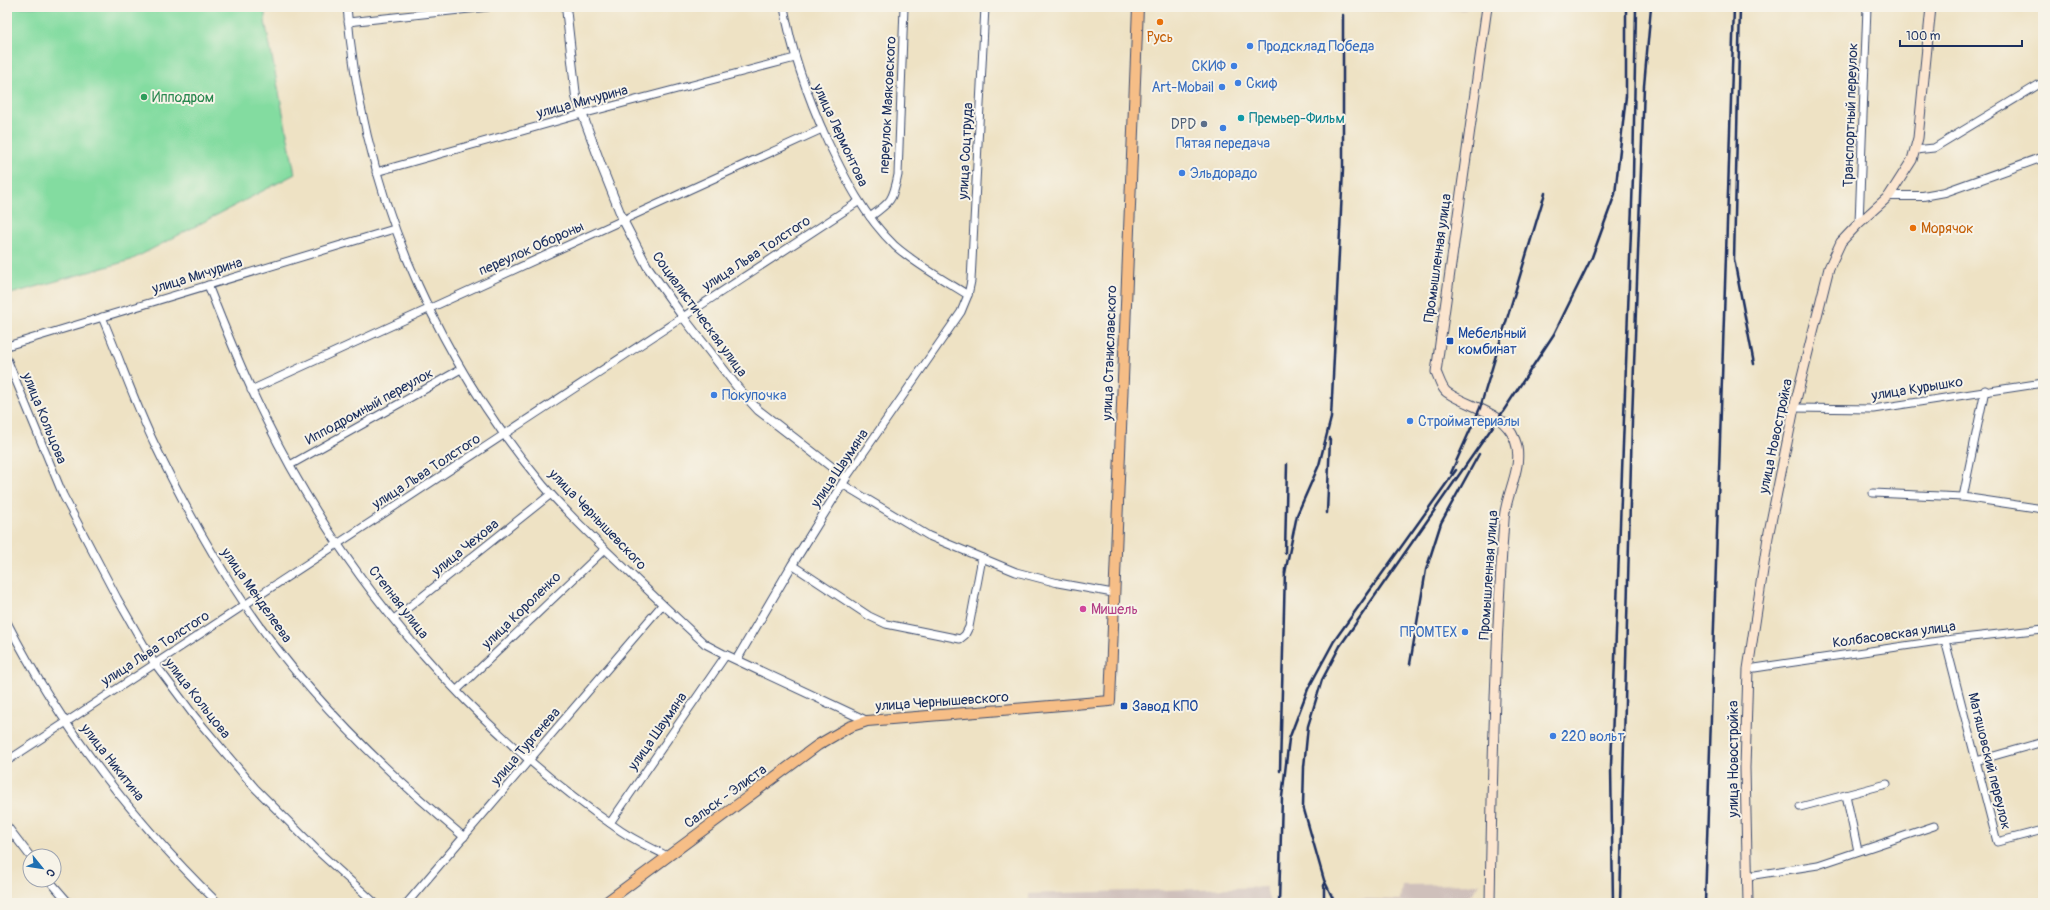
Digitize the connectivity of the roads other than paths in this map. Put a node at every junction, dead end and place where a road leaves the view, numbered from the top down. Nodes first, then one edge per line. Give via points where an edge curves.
1 (347, 7) edge
2 (488, 7) edge
3 (566, 7) edge
4 (784, 7) edge
5 (904, 7) edge
6 (985, 7) edge
7 (1138, 7) edge
8 (1487, 7) edge
9 (1867, 7) edge
10 (1930, 7) edge
11 (348, 22) junction
12 (795, 58) junction
13 (2043, 82) edge
14 (582, 114) junction
15 (822, 129) junction
16 (1915, 150) junction
17 (2043, 157) edge
18 (376, 172) junction
19 (1889, 196) junction
20 (858, 202) junction
21 (870, 217) junction
22 (623, 220) junction
23 (1859, 223) junction
24 (394, 229) junction
25 (208, 285) junction
26 (968, 295) junction
27 (428, 308) junction
28 (102, 317) junction
29 (683, 317) junction
30 (7, 346) edge
31 (7, 359) edge
32 (461, 369) junction
33 (2043, 383) edge
34 (251, 390) junction
35 (1985, 390) junction
36 (1794, 408) junction
37 (504, 435) junction
38 (290, 465) junction
39 (844, 481) junction
40 (1873, 493) dead end
41 (551, 494) junction
42 (1963, 497) junction
43 (2043, 509) edge
44 (338, 544) junction
45 (604, 550) junction
46 (982, 558) junction
47 (792, 565) junction
48 (1113, 593) junction
49 (245, 605) junction
50 (662, 605) junction
51 (394, 619) junction
52 (7, 622) edge
53 (2043, 628) edge
54 (1945, 640) junction
55 (726, 655) junction
56 (737, 659) junction
57 (155, 664) junction
58 (1748, 669) junction
59 (457, 690) junction
60 (1110, 701) joint
61 (867, 721) junction
62 (66, 722) junction
63 (2043, 742) edge
64 (530, 760) junction
65 (7, 761) edge
66 (1976, 761) junction
67 (1887, 784) dead end
68 (1846, 795) junction
69 (1800, 807) dead end
70 (610, 823) junction
71 (7, 826) edge
72 (1934, 826) dead end
73 (2043, 830) edge
74 (464, 837) junction
75 (24, 848) edge
76 (1858, 851) junction
77 (667, 856) junction
78 (1748, 876) junction
79 (56, 888) edge
80 (69, 903) edge
81 (218, 903) edge
82 (375, 903) edge
83 (408, 903) edge
84 (605, 903) edge
85 (1490, 903) edge
86 (1748, 903) edge

1 - 11 street, улица Чернышевского
2 - 11 street
3 - 14 street, Социалистическая улица via 576,97
4 - 12 street, улица Лермонтова
5 - 21 street, переулок Маяковского via 898,175 893,197
6 - 26 street, улица Соцтруда via 971,281
7 - 48 main road, улица Станиславского
8 - 85 main road, Промышленная улица via 1436,372 1446,392 1480,408 1508,428 1515,439 1518,451 1504,516 1499,584
9 - 23 street, Транспортный переулок
10 - 16 main road, улица Новостройка
11 - 18 street, улица Чернышевского via 362,113
12 - 14 street, улица Мичурина
12 - 15 street, улица Лермонтова
13 - 16 street via 1934,148
14 - 18 street, улица Мичурина
14 - 22 street, Социалистическая улица
15 - 20 street, улица Лермонтова
15 - 22 street, переулок Обороны
16 - 19 main road, улица Новостройка via 1912,160
17 - 19 street via 1945,192 1923,196
18 - 24 street, улица Чернышевского
19 - 23 main road, улица Новостройка
20 - 21 street, улица Лермонтова
20 - 29 street, улица Льва Толстого
21 - 26 street, улица Лермонтова via 896,246
22 - 27 street, переулок Обороны
22 - 29 street, Социалистическая улица via 647,266
23 - 36 main road, улица Новостройка via 1841,242 1829,268
24 - 25 street, улица Мичурина
24 - 27 street, улица Чернышевского
25 - 28 street, улица Мичурина
25 - 34 street, Степная улица
26 - 39 street, улица Шаумяна via 961,312
27 - 32 street, улица Чернышевского
27 - 34 street, переулок Обороны
28 - 30 street, улица Мичурина
28 - 49 street, улица Менделеева via 154,444 205,542
29 - 37 street, улица Льва Толстого
29 - 39 street, Социалистическая улица via 758,410
31 - 57 street, улица Кольцова via 63,495
32 - 37 street, улица Чернышевского
32 - 38 street, Ипподромный переулок
33 - 35 street, улица Курышко
34 - 38 street, Степная улица
35 - 36 street, улица Курышко via 1873,409
35 - 42 street
36 - 58 main road, улица Новостройка via 1768,537
37 - 41 street, улица Чернышевского
37 - 44 street, улица Льва Толстого
38 - 44 street, Степная улица
39 - 46 street, Социалистическая улица via 930,536
39 - 47 street, улица Шаумяна
40 - 42 street
41 - 45 street, улица Чернышевского
41 - 51 street, улица Чехова
42 - 43 street
44 - 49 street, улица Льва Толстого
44 - 51 street, Степная улица
45 - 50 street, улица Чернышевского
45 - 59 street, улица Короленко
46 - 47 street via 970,627 960,639 886,624 869,616
46 - 48 street, Социалистическая улица via 1016,572
47 - 56 street, улица Шаумяна
48 - 60 main road, улица Станиславского
49 - 57 street, улица Льва Толстого
49 - 74 street, улица Менделеева via 337,719 397,779
50 - 55 street, улица Чернышевского via 705,644
50 - 64 street, улица Тургенева
51 - 59 street, Степная улица
52 - 62 street, улица Никитина via 25,657
53 - 54 street, Колбасовская улица
54 - 58 street, Колбасовская улица
54 - 66 street, Матяшовский переулок
55 - 56 street, улица Чернышевского
55 - 70 street, улица Шаумяна
56 - 61 street, улица Чернышевского
57 - 62 street, улица Льва Толстого
57 - 82 street, улица Кольцова via 255,788
58 - 78 main road, улица Новостройка via 1744,768
59 - 64 street, Степная улица
60 - 61 main road, улица Чернышевского
61 - 77 main road, Сальск - Элиста via 849,727 818,745
62 - 65 street, улица Льва Толстого
62 - 81 street, улица Никитина via 140,819
63 - 66 street
64 - 70 street, Степная улица
64 - 74 street, улица Тургенева
66 - 73 street, Матяшовский переулок via 1997,842
67 - 68 street
68 - 69 street
68 - 76 street
70 - 77 street, Степная улица
71 - 75 street
72 - 76 street
74 - 83 street, улица Тургенева
76 - 78 street via 1818,865
77 - 84 main road, Сальск - Элиста
78 - 86 main road, улица Новостройка
79 - 80 street

